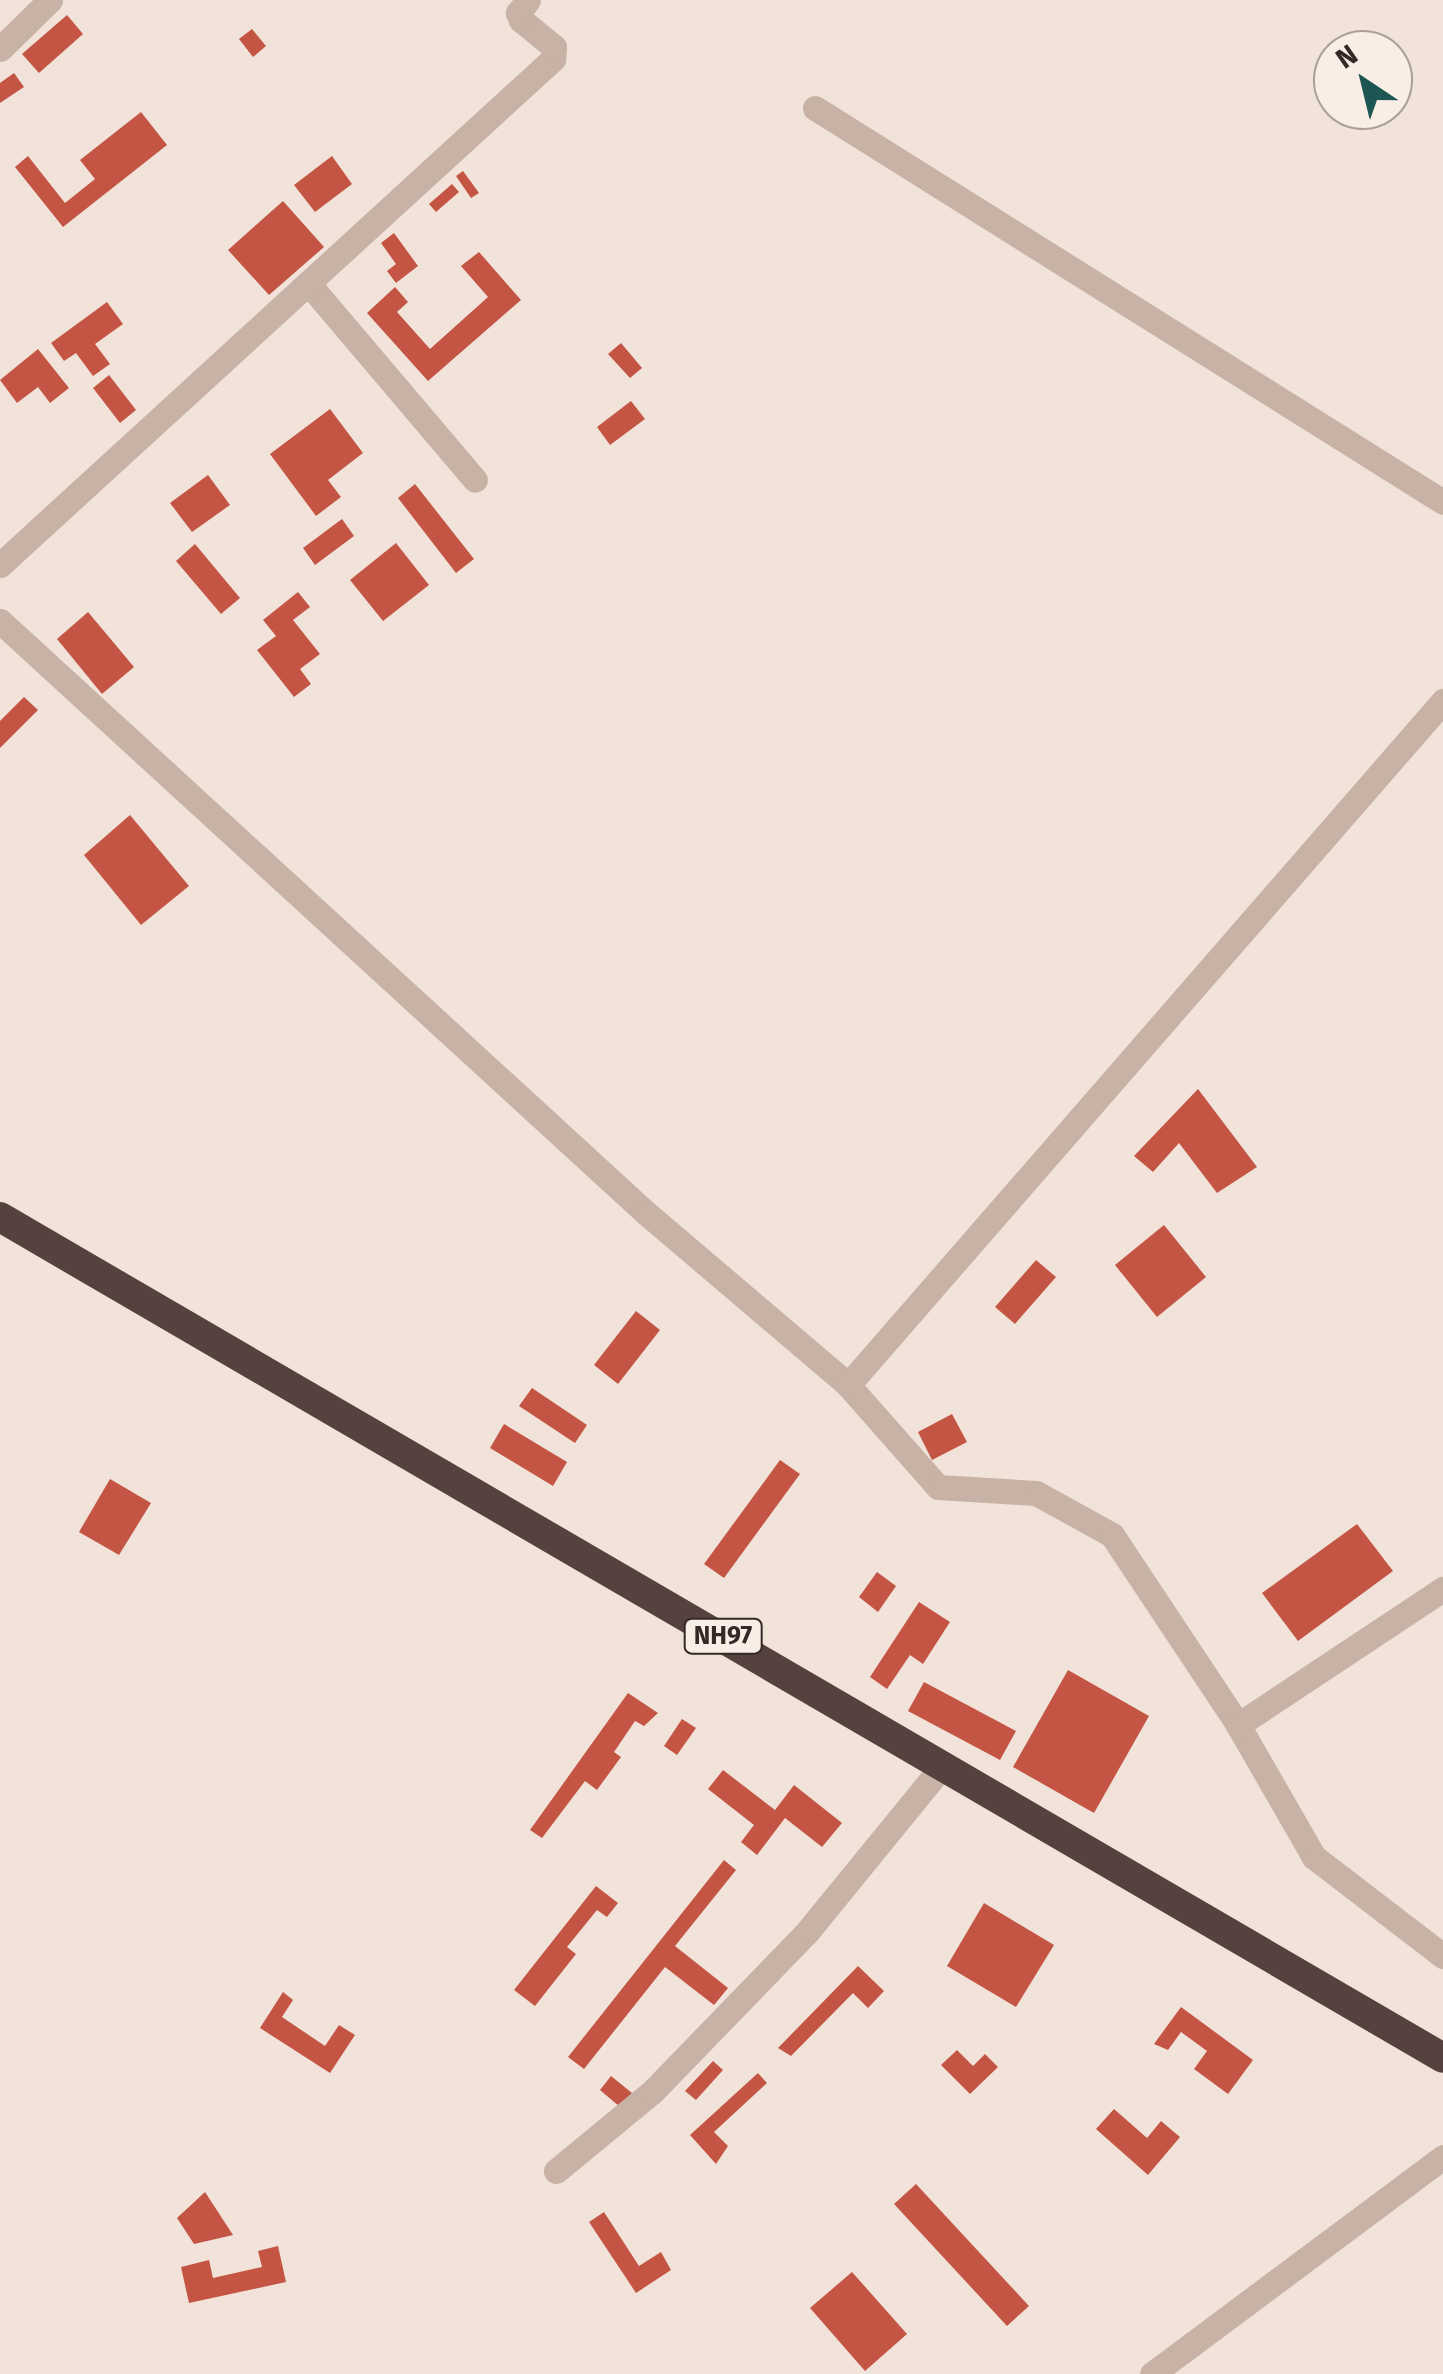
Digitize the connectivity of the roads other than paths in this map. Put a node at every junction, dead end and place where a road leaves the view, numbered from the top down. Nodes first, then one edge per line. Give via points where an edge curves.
1 (50, 0) edge
2 (528, 0) edge
3 (0, 49) edge
4 (814, 108) dead end
5 (308, 283) junction
6 (474, 480) dead end
7 (1443, 502) edge
8 (0, 566) edge
9 (0, 620) edge
10 (1443, 701) edge
11 (0, 1217) edge
12 (848, 1385) junction
13 (1443, 1589) edge
14 (1238, 1725) junction
15 (944, 1764) junction
16 (1443, 1956) edge
17 (1443, 2058) edge
18 (1443, 2157) edge
19 (556, 2171) dead end
20 (1152, 2374) edge

1 - 3 street
2 - 5 street via 520,20 554,47 553,59
4 - 7 street
5 - 6 street
5 - 8 street
9 - 12 street via 645,1212
10 - 12 street
11 - 15 highway, NH97
12 - 14 street via 938,1487 1036,1493 1112,1535
13 - 14 street
14 - 16 street via 1314,1857
15 - 17 highway, NH97
15 - 19 street via 807,1932 652,2092
18 - 20 street

